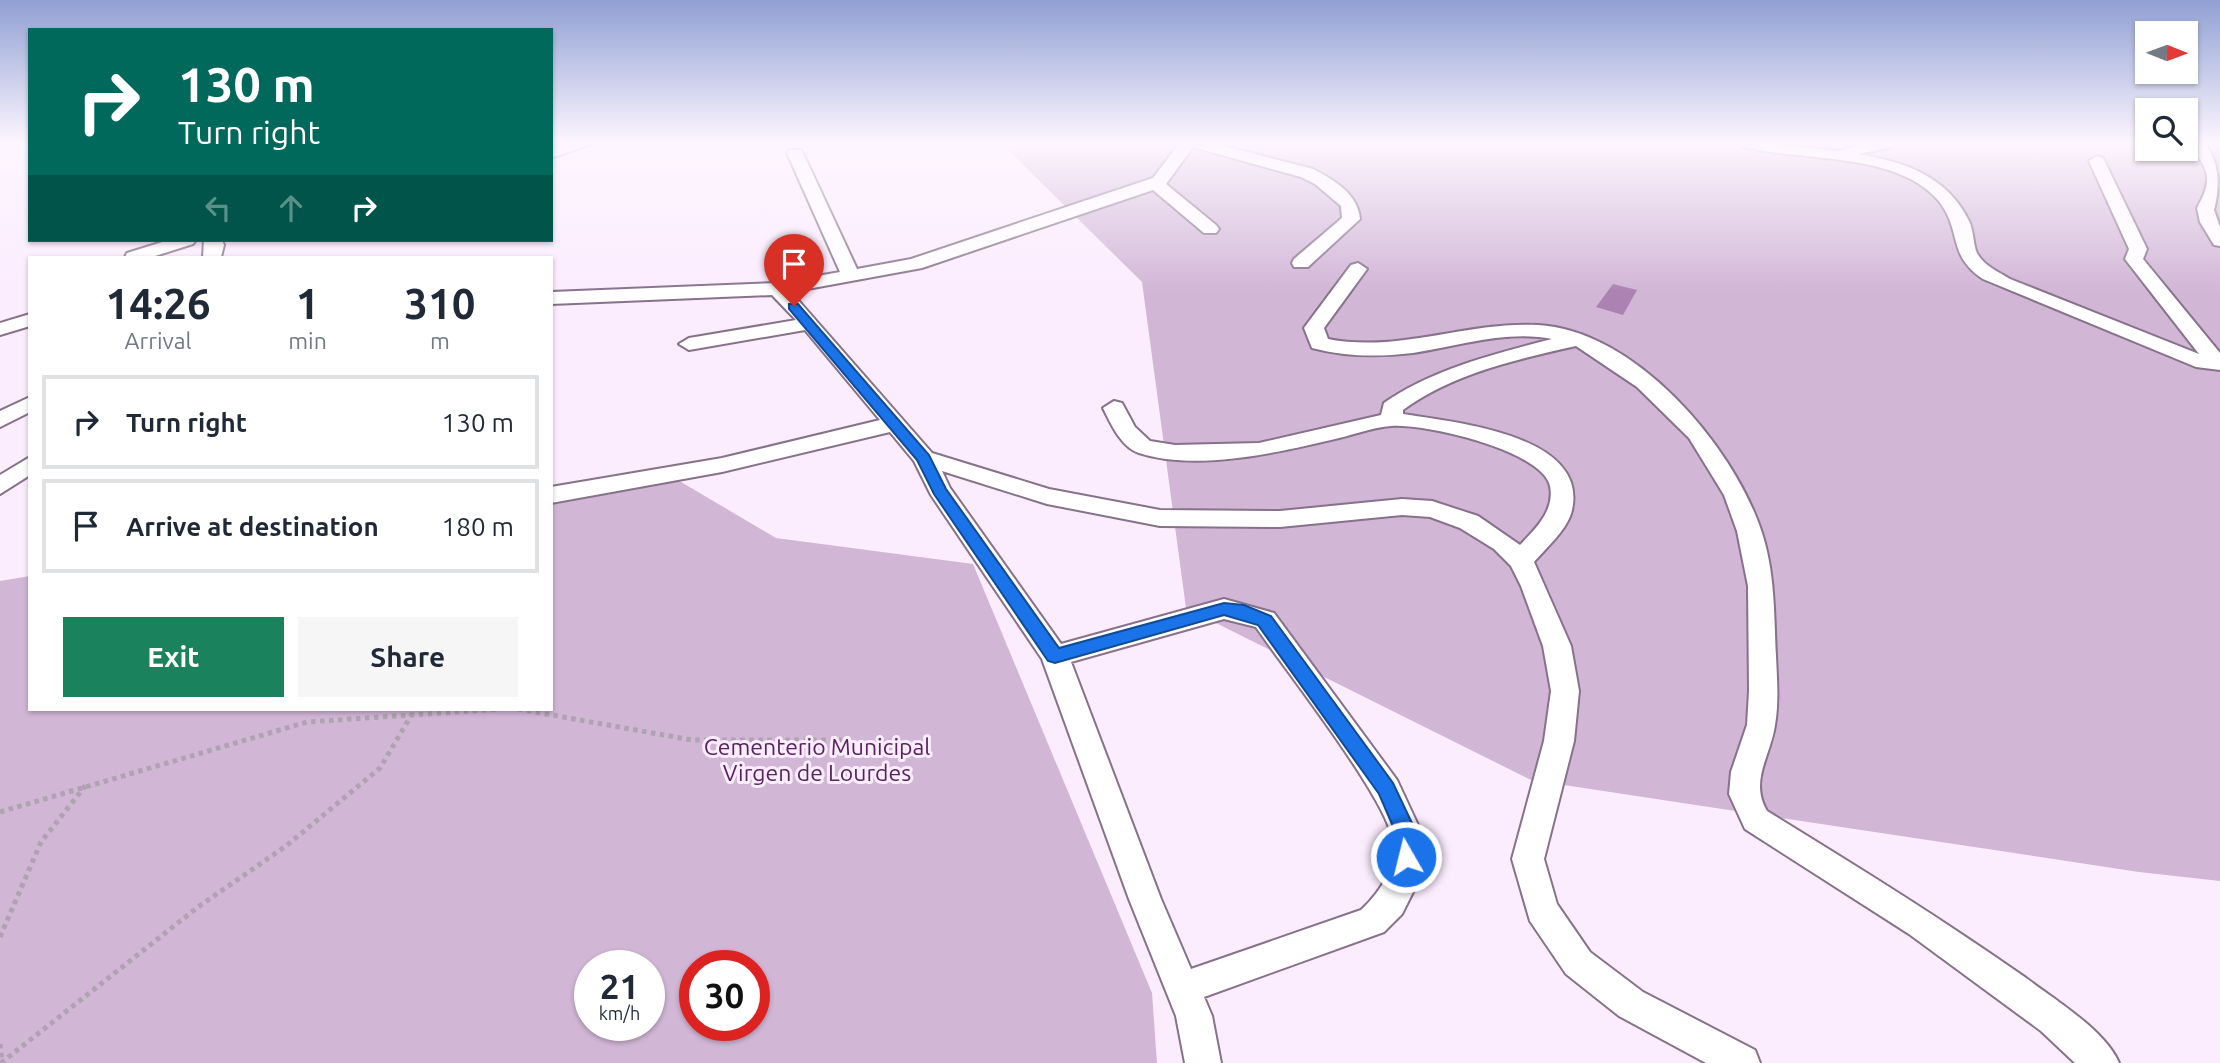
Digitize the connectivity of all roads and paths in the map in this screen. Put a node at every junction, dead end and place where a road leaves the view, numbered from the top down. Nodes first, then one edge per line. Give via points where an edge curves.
1 (813, 194) edge
2 (1124, 194) edge
3 (1168, 194) edge
4 (1337, 194) edge
5 (1941, 194) edge
6 (2112, 194) edge
7 (2216, 194) edge
8 (1210, 229) dead end
9 (2220, 241) edge
10 (181, 242) edge
11 (137, 256) edge
12 (1301, 263) dead end
13 (1358, 269) dead end
14 (851, 276) junction
15 (777, 289) junction
16 (553, 298) edge
17 (28, 321) edge
18 (810, 323) junction
19 (0, 329) edge
20 (1579, 340) junction
21 (689, 344) dead end
22 (28, 404) edge
23 (1114, 408) dead end
24 (0, 419) edge
25 (1392, 419) junction
26 (897, 423) junction
27 (924, 458) junction
28 (28, 465) edge
29 (0, 486) edge
30 (553, 495) edge
31 (1521, 561) junction
32 (1055, 656) junction
33 (465, 711) edge
34 (528, 711) edge
35 (412, 714) junction
36 (842, 740) dead end
37 (86, 785) junction
38 (0, 812) edge
39 (0, 937) edge
40 (1183, 988) junction
41 (0, 1044) edge
42 (1, 1063) edge
43 (1203, 1063) edge
44 (1742, 1063) edge
45 (2101, 1063) edge

1 - 14 street
2 - 14 street via 915,264
3 - 8 street
4 - 12 street via 1350,204 1351,219
5 - 6 street via 1963,229 1970,260 2003,283 2203,363 2217,364 2134,259 2138,249
7 - 9 street via 2205,212
10 - 11 street
13 - 20 street via 1314,328 1319,344 1340,350 1394,351 1535,330
14 - 15 street
15 - 16 street
15 - 18 street
17 - 19 street
18 - 21 street
18 - 26 street
20 - 25 street via 1503,359 1423,390 1392,408
20 - 45 street via 1650,384 1698,432 1740,500 1760,572 1764,691 1761,729 1744,778 1744,803 1756,820 1921,923 2053,1019
22 - 24 street
23 - 25 street via 1126,431 1143,447 1175,452 1259,450
25 - 31 street via 1505,440 1543,458 1557,476 1562,493 1559,512
26 - 27 street
26 - 30 street via 697,470
27 - 31 street via 1047,496 1160,518 1280,519 1402,507 1432,509 1469,522 1503,543
27 - 32 street via 939,490
28 - 29 street
31 - 44 street via 1557,646 1565,691 1559,741 1528,859 1542,910 1578,963 1621,996
32 - 40 street
32 - 40 street via 1224,609 1265,620 1386,789 1408,838 1405,876 1390,904 1372,921
33 - 35 path
34 - 36 path via 692,740
35 - 37 path via 307,722
35 - 42 path via 380,768 286,846 198,907
37 - 38 path
37 - 39 path via 41,842
40 - 43 street
41 - 42 path

